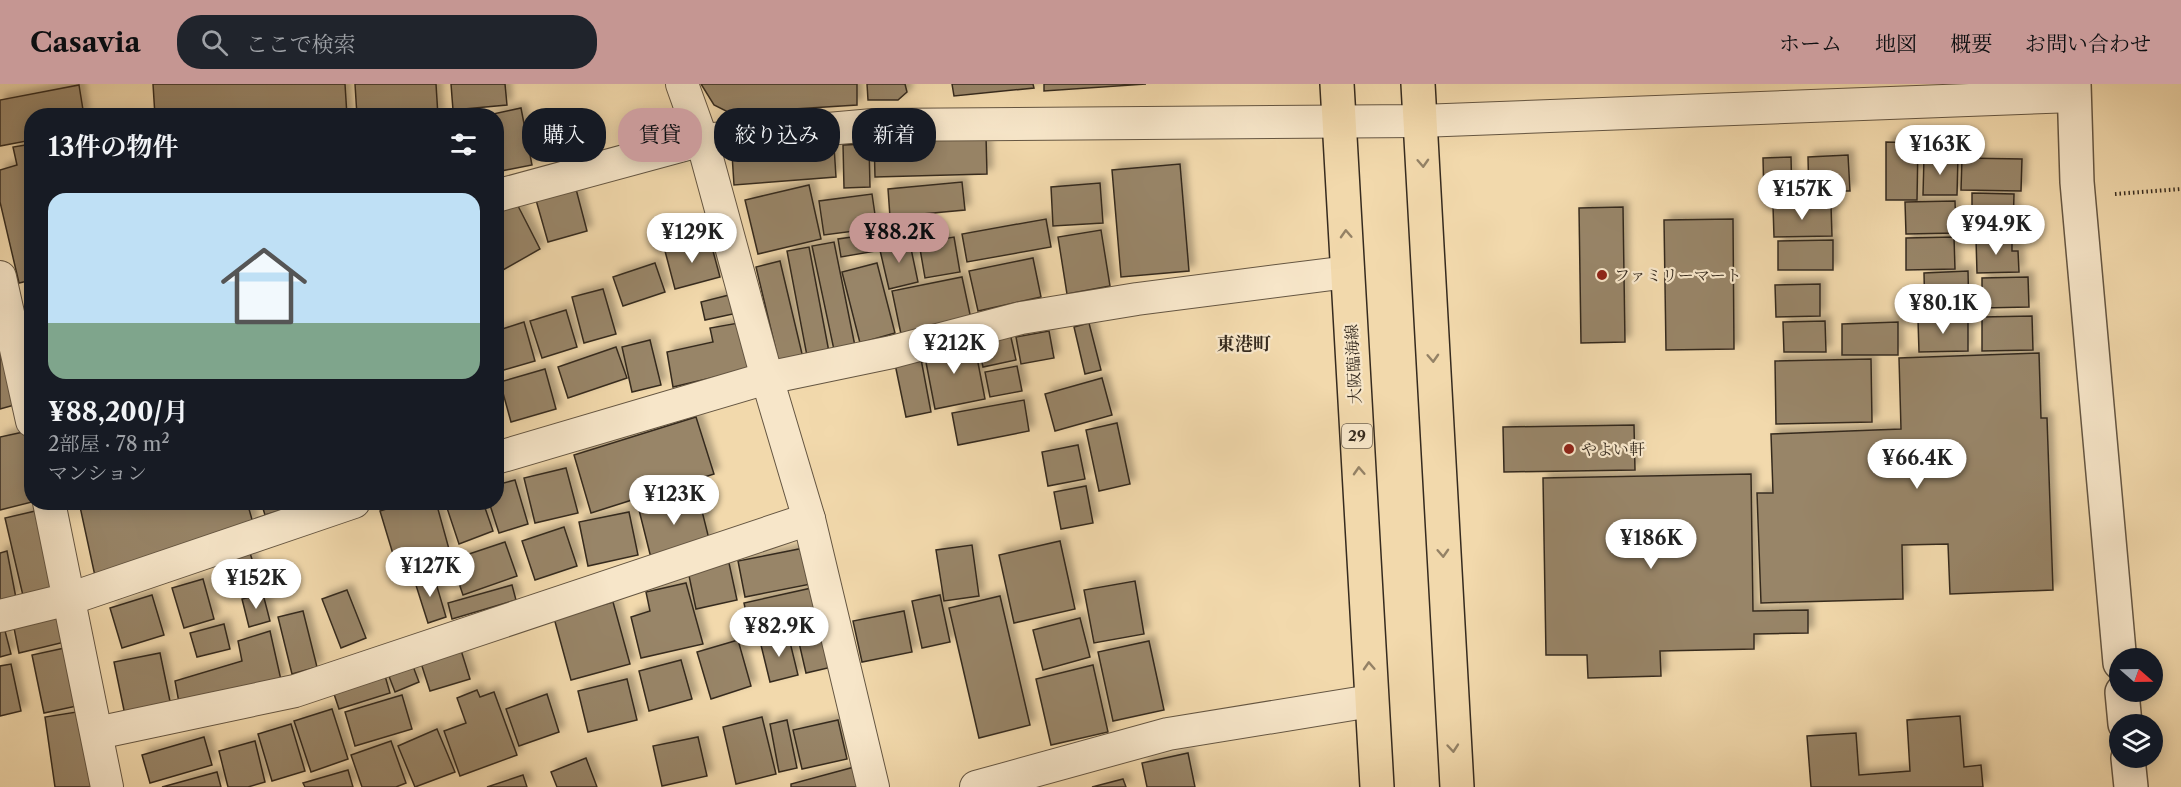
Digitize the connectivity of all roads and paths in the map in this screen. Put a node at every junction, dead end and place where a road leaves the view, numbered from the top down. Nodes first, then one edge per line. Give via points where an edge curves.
1 (682, 84) edge
2 (1337, 84) edge
3 (1418, 84) edge
4 (2074, 90) edge
5 (691, 108) edge
6 (1420, 121) junction
7 (1340, 123) junction
8 (702, 140) joint
9 (621, 162) edge
10 (2181, 189) edge
11 (504, 194) edge
12 (2115, 194) dead end
13 (1348, 272) junction
14 (9, 289) edge
15 (24, 375) edge
16 (767, 378) junction
17 (504, 456) edge
18 (51, 510) edge
19 (330, 510) edge
20 (809, 519) junction
21 (69, 599) junction
22 (0, 616) edge
23 (2119, 648) edge
24 (1371, 701) junction
25 (97, 733) junction
26 (2129, 768) edge
27 (107, 787) edge
28 (873, 787) edge
29 (976, 787) edge
30 (1377, 787) edge
31 (1457, 787) edge
32 (2130, 787) edge

1 - 5 street
2 - 7 main road, 大阪臨海線 / 29
3 - 6 main road
4 - 6 street
4 - 23 street via 2077,182
6 - 7 street
6 -> 31 main road
7 - 8 street via 873,125
13 -> 7 main road, 大阪臨海線 / 29
8 - 16 street
9 - 11 street
10 - 12 path
13 - 16 street via 1148,297 1022,318 892,352
24 -> 13 main road, 大阪臨海線 / 29
14 - 15 street
16 - 17 street
16 - 20 street
18 - 21 street
19 - 21 street
20 - 25 street via 295,691
20 - 28 street
21 - 22 street
21 - 25 street
24 - 29 street via 1168,734
24 - 30 main road, 大阪臨海線 / 29
25 - 27 street
26 - 32 street

